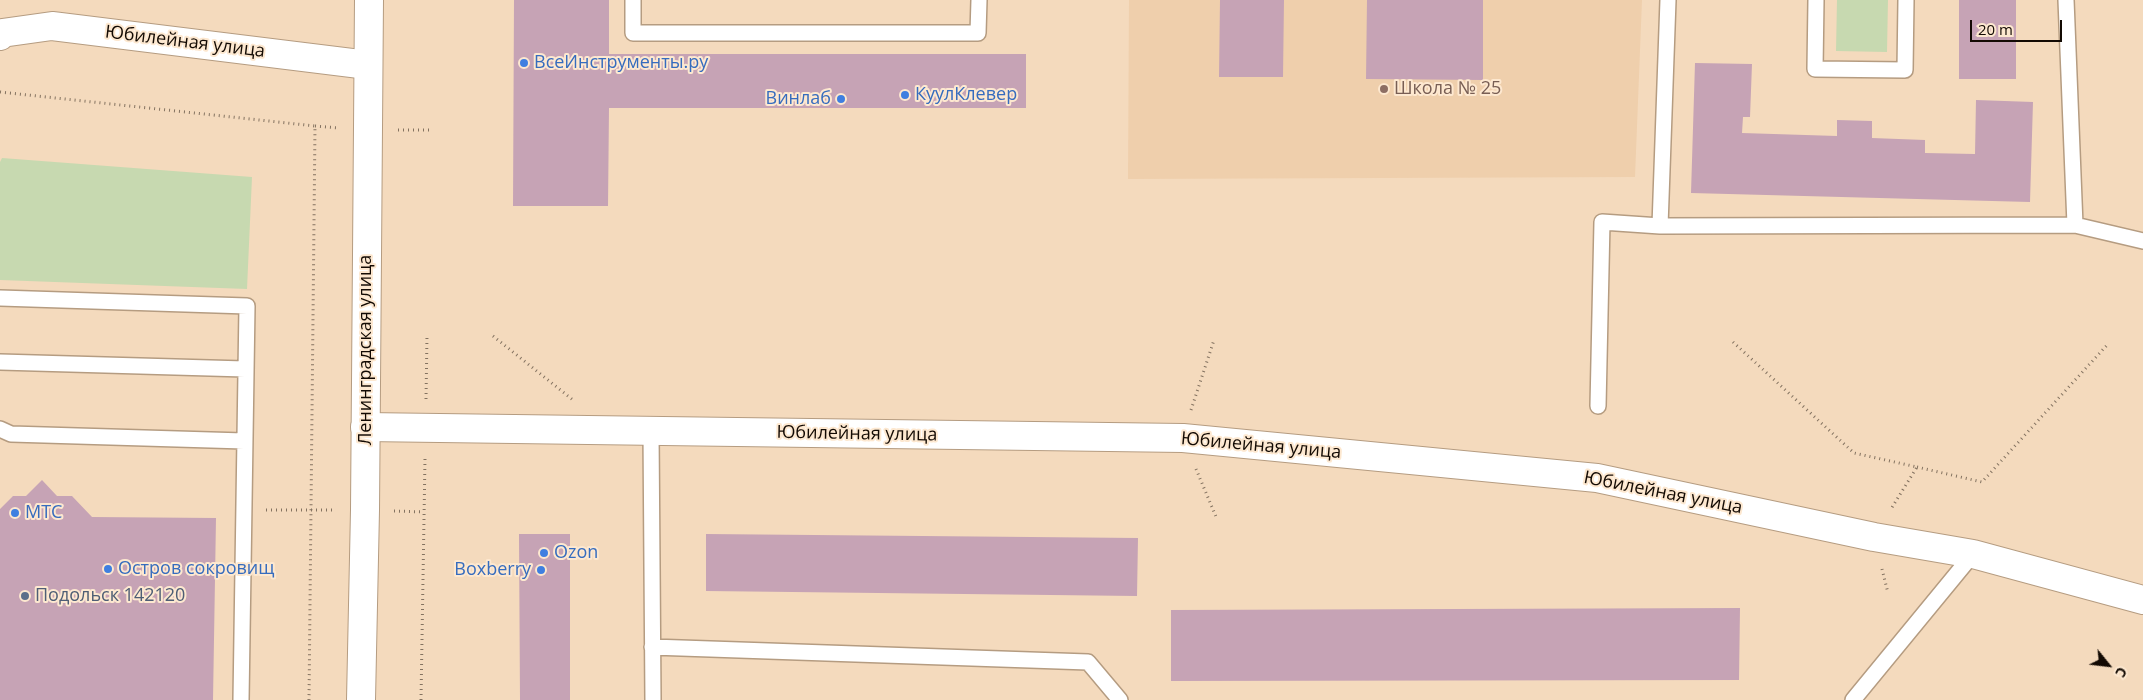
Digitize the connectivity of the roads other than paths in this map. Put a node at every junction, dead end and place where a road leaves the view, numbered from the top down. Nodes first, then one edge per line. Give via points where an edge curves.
1 (369, 0) edge
2 (633, 0) edge
3 (979, 0) edge
4 (1668, 0) edge
5 (1816, 0) edge
6 (1906, 0) edge
7 (2066, 0) edge
8 (1, 34) edge
9 (368, 65) junction
10 (2075, 225) junction
11 (1660, 226) junction
12 (2143, 241) edge
13 (0, 298) edge
14 (0, 362) edge
15 (245, 369) junction
16 (1598, 406) dead end
17 (364, 427) junction
18 (0, 429) edge
19 (651, 431) junction
20 (244, 441) junction
21 (1973, 554) junction
22 (2143, 600) edge
23 (652, 648) junction
24 (241, 700) edge
25 (361, 700) edge
26 (653, 700) edge
27 (1120, 700) edge
28 (1853, 700) edge

1 - 9 street, Ленинградская улица
2 - 3 lane via 633,33 978,33
4 - 11 lane
5 - 6 lane via 1815,69 1905,70
7 - 10 lane
8 - 9 street, Юбилейная улица via 52,26
9 - 17 street, Ленинградская улица
10 - 11 lane
10 - 12 lane
11 - 16 lane via 1602,222
13 - 15 lane via 247,306
14 - 15 lane
15 - 20 lane
17 - 19 street, Юбилейная улица
17 - 25 street, Ленинградская улица
18 - 20 lane via 11,434
19 - 21 street, Юбилейная улица via 1182,438 1597,478 1874,537
19 - 23 lane
20 - 24 lane
21 - 22 street, Юбилейная улица
21 - 28 lane
23 - 26 lane
23 - 27 lane via 1088,662

